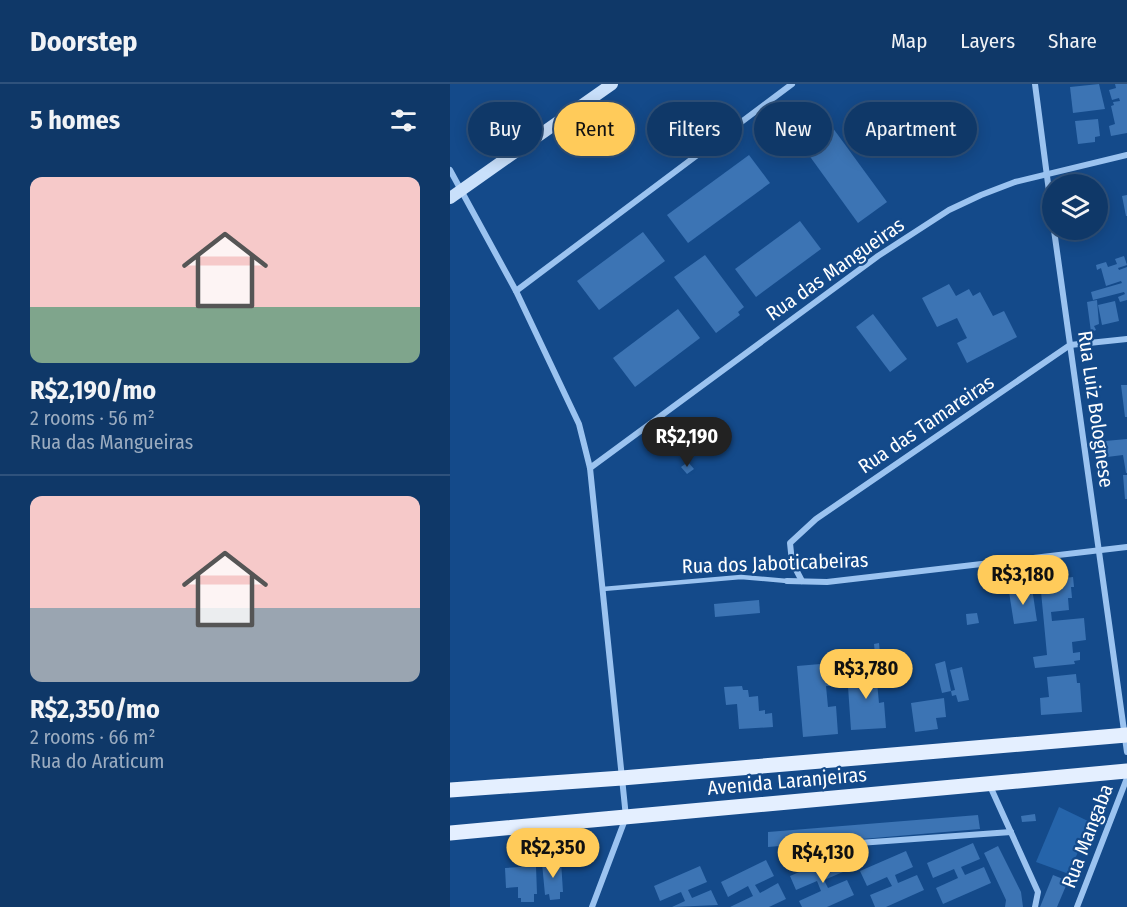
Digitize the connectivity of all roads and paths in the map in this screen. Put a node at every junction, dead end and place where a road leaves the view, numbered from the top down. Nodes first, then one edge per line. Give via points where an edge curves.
1 (612, 84) edge
2 (792, 84) edge
3 (1035, 84) edge
4 (1127, 155) edge
5 (450, 170) edge
6 (1046, 174) joint
7 (1042, 175) edge
8 (461, 190) junction
9 (450, 198) edge
10 (1055, 240) edge
11 (516, 291) junction
12 (1127, 339) edge
13 (1070, 345) junction
14 (590, 468) junction
15 (1127, 547) edge
16 (1099, 550) junction
17 (787, 581) joint
18 (802, 581) junction
19 (603, 589) junction
20 (1126, 735) edge
21 (1127, 752) edge
22 (1127, 771) edge
23 (622, 778) junction
24 (1127, 778) edge
25 (989, 784) junction
26 (450, 790) edge
27 (626, 817) junction
28 (1011, 832) junction
29 (450, 833) edge
30 (789, 864) dead end
31 (592, 907) edge
32 (1035, 907) edge
33 (1077, 907) edge

1 - 8 main road
2 - 11 street
3 - 6 street
4 - 6 street, Rua das Mangueiras
5 - 8 street
7 - 14 street, Rua das Mangueiras via 949,210 878,256
8 - 9 main road
8 - 11 street
10 - 13 street, Rua Luiz Bolognese
11 - 14 street via 579,424
12 - 13 street, Rua das Tamareiras
13 - 16 street, Rua Luiz Bolognese
13 - 18 street, Rua das Tamareiras via 816,519 790,543 792,562
14 - 19 street
15 - 16 street, Rua dos Jaboticabeiras
16 - 18 street, Rua dos Jaboticabeiras via 827,582
16 - 20 street, Rua Luiz Bolognese
17 - 18 street, Rua dos Jaboticabeiras
17 - 19 lane, Rua dos Jaboticabeiras via 741,577
19 - 23 street
20 - 21 street
20 - 23 main road, Avenida Laranjeiras
22 - 25 main road, Avenida Laranjeiras
23 - 26 main road, Avenida Laranjeiras
23 - 27 street
24 - 33 street, Rua Mangaba
25 - 27 main road, Avenida Laranjeiras
25 - 28 street
27 - 29 main road, Avenida Laranjeiras
27 - 31 street
28 - 30 street via 831,845
28 - 32 street via 1038,892

